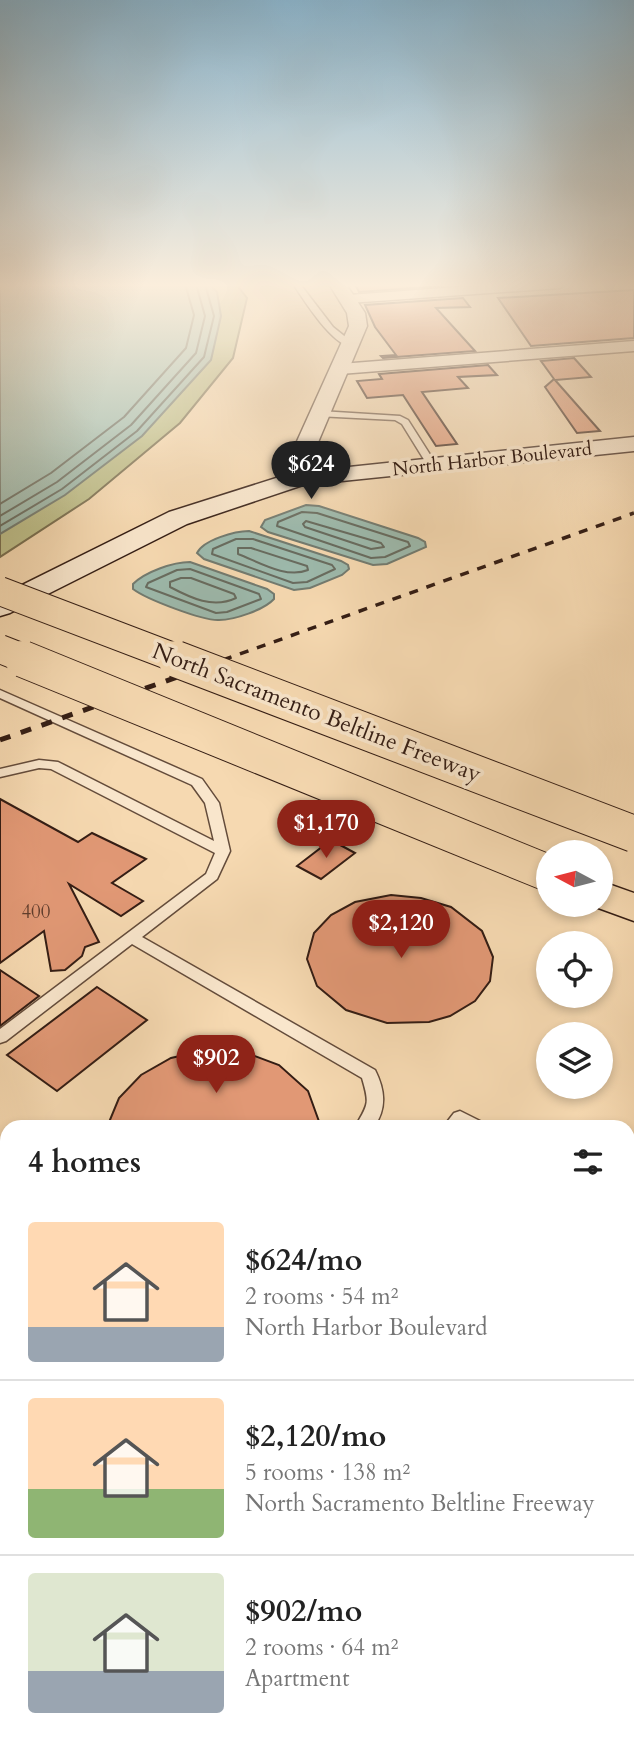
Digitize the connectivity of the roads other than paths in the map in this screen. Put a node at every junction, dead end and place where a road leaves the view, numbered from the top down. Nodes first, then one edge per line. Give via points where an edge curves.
1 (342, 365) edge
2 (386, 365) edge
3 (340, 369) junction
4 (320, 414) junction
5 (634, 444) edge
6 (431, 464) junction
7 (301, 478) junction
8 (0, 591) edge
9 (0, 607) edge
10 (0, 649) edge
11 (0, 694) edge
12 (0, 773) edge
13 (634, 834) edge
14 (223, 851) junction
15 (536, 868) edge
16 (613, 899) edge
17 (634, 908) edge
18 (131, 937) junction
19 (0, 1037) edge
20 (369, 1120) edge

1 - 3 street
2 - 3 street
3 - 4 street
4 - 6 lane via 397,418 405,422
4 - 7 street via 300,459
5 - 6 main road, North Harbor Boulevard
6 - 7 main road, North Harbor Boulevard
7 - 9 main road, North Harbor Boulevard via 178,518
8 - 13 highway, North Sacramento Beltline Freeway, bridge
10 - 15 highway, bridge
11 - 14 lane via 197,782 212,803
12 - 14 lane via 54,765
14 - 18 lane via 212,876
16 - 17 highway
18 - 19 lane
18 - 20 lane via 369,1074 378,1102

